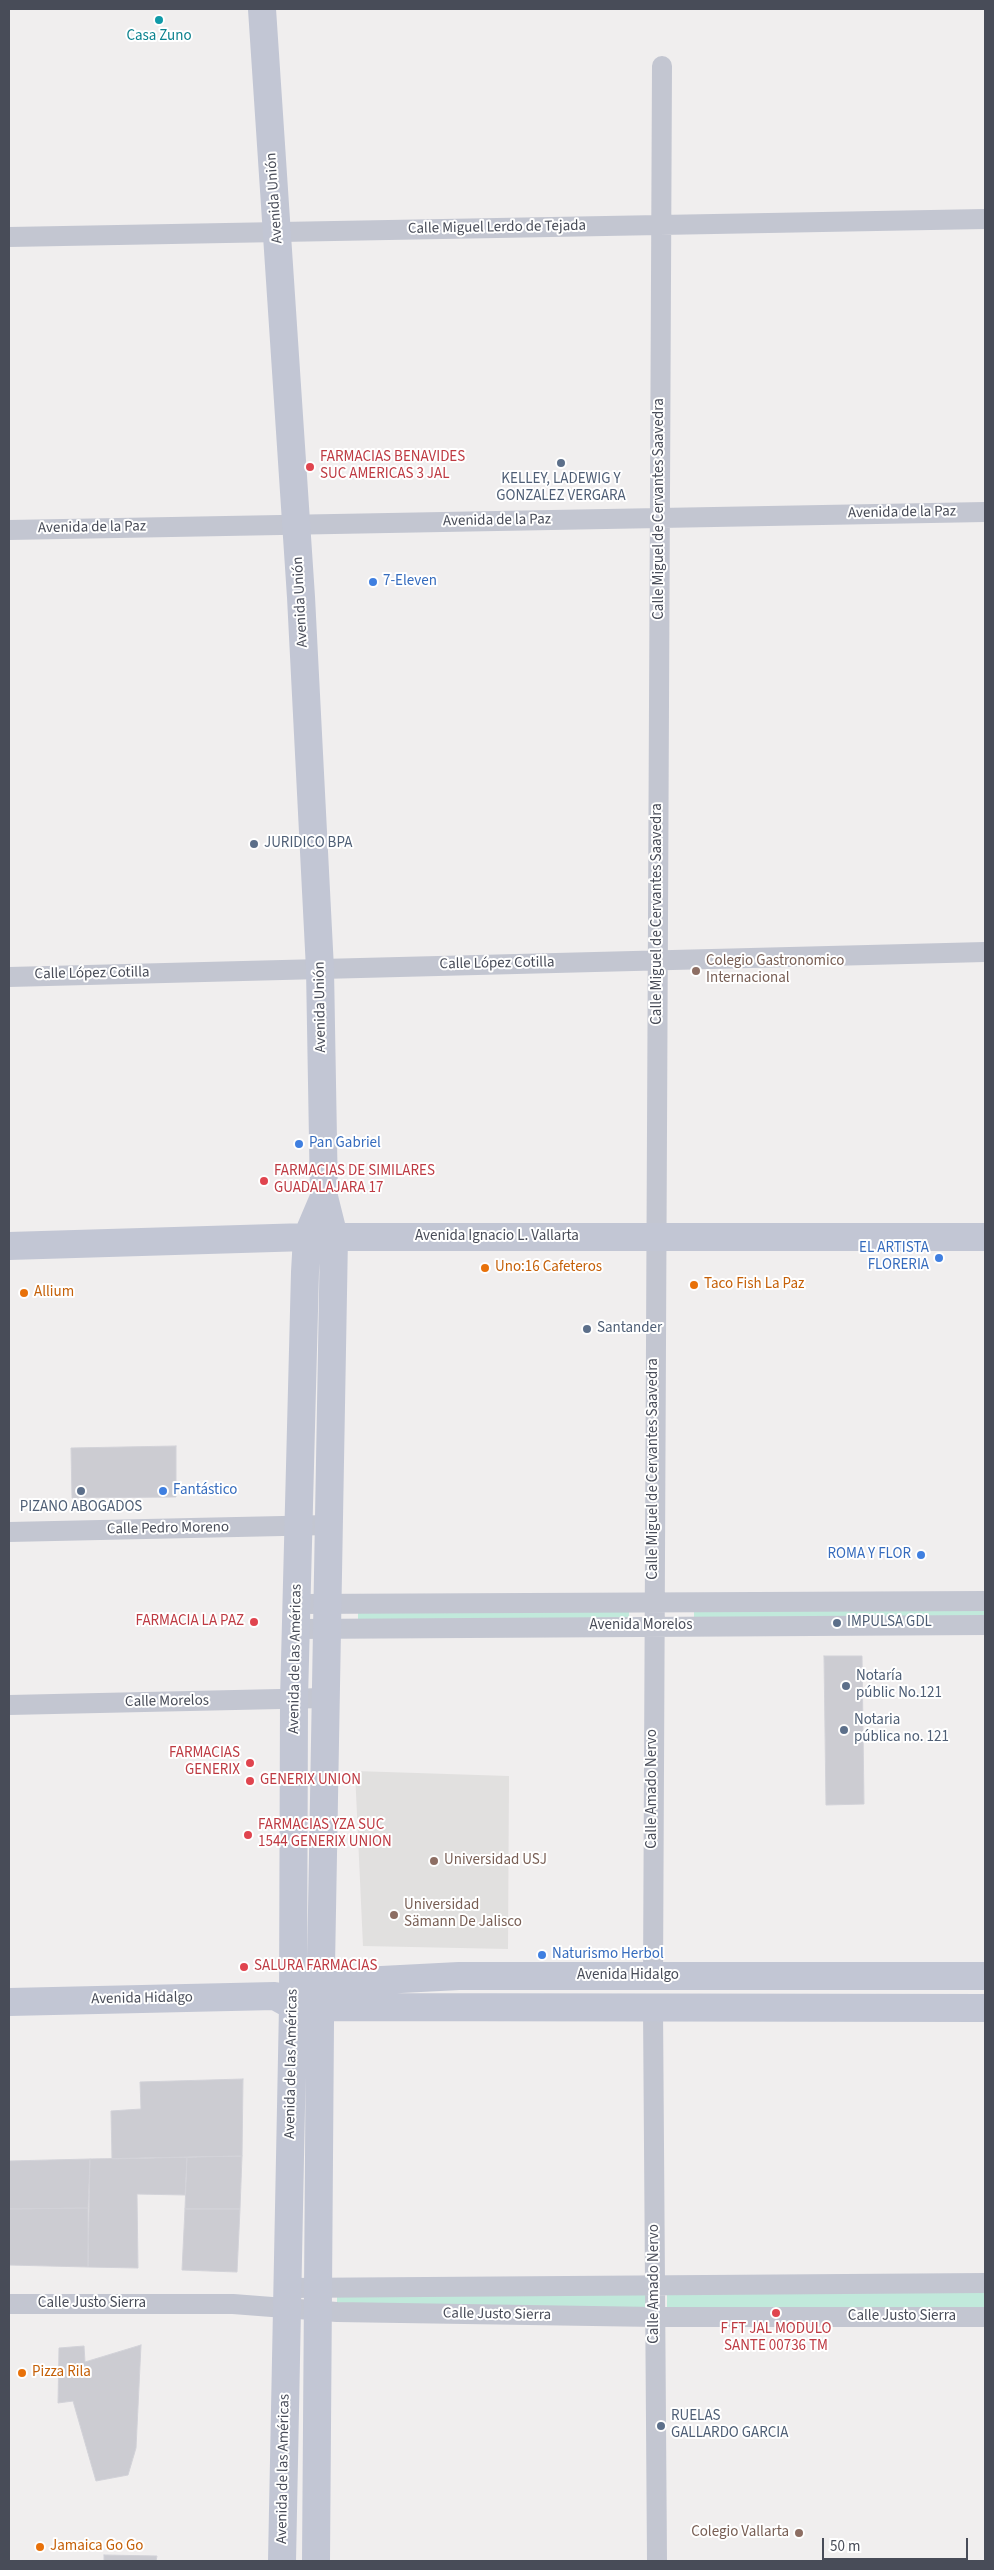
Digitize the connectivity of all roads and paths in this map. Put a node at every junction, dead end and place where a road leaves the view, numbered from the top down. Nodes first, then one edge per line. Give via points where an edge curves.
1 (262, 9) edge
2 (662, 66) dead end
3 (985, 219) edge
4 (661, 225) junction
5 (277, 232) junction
6 (9, 237) edge
7 (985, 512) edge
8 (660, 518) junction
9 (297, 524) junction
10 (9, 530) edge
11 (985, 952) edge
12 (658, 960) junction
13 (320, 969) junction
14 (9, 976) edge
15 (320, 1237) junction
16 (656, 1237) junction
17 (985, 1237) edge
18 (9, 1246) edge
19 (328, 1525) junction
20 (298, 1526) junction
21 (9, 1532) edge
22 (985, 1601) edge
23 (654, 1603) junction
24 (296, 1616) junction
25 (326, 1616) junction
26 (654, 1625) junction
27 (985, 1625) edge
28 (325, 1698) junction
29 (294, 1699) junction
30 (9, 1705) edge
31 (653, 1975) junction
32 (985, 1976) edge
33 (321, 1995) junction
34 (287, 1996) junction
35 (9, 2002) edge
36 (653, 2007) junction
37 (985, 2008) edge
38 (985, 2283) edge
39 (655, 2285) junction
40 (288, 2299) junction
41 (318, 2300) junction
42 (9, 2304) edge
43 (656, 2317) junction
44 (985, 2317) edge
45 (282, 2561) edge
46 (316, 2561) edge
47 (657, 2561) edge

1 - 5 main road, Avenida Unión
2 - 4 street, Calle Miguel de Cervantes Saavedra
3 - 4 street, Calle Miguel Lerdo de Tejada
4 - 5 street, Calle Miguel Lerdo de Tejada
4 - 8 street, Calle Miguel de Cervantes Saavedra
5 - 6 street, Calle Miguel Lerdo de Tejada
5 - 9 main road, Avenida Unión
7 - 8 street, Avenida de la Paz
8 - 9 street, Avenida de la Paz
8 - 12 street, Calle Miguel de Cervantes Saavedra
9 - 10 street, Avenida de la Paz
9 - 13 main road, Avenida Unión
11 - 12 street, Calle López Cotilla
12 - 13 street, Calle López Cotilla
12 - 16 street, Calle Miguel de Cervantes Saavedra
13 - 14 street, Calle López Cotilla
13 - 15 main road, Avenida Unión via 324,1197
15 - 16 main road, Avenida Ignacio L. Vallarta
15 - 18 main road, Avenida Ignacio L. Vallarta
15 - 19 main road, Avenida de las Américas
15 - 20 main road, Avenida de las Américas
16 - 17 main road, Avenida Ignacio L. Vallarta
16 - 23 street, Calle Miguel de Cervantes Saavedra
19 - 20 street, Calle Pedro Moreno
19 - 25 main road, Avenida de las Américas
20 - 21 street, Calle Pedro Moreno
20 - 24 main road, Avenida de las Américas
22 - 23 street, Avenida Morelos
23 - 25 street, Avenida Morelos
23 - 26 street, Calle Amado Nervo
24 - 25 street, Avenida Morelos
24 - 29 main road, Avenida de las Américas
25 - 26 street, Avenida Morelos
25 - 28 main road, Avenida de las Américas
26 - 27 street, Avenida Morelos
26 - 31 street, Calle Amado Nervo
28 - 29 street, Calle Morelos
28 - 33 main road, Avenida de las Américas
29 - 30 street, Calle Morelos
29 - 34 main road, Avenida de las Américas
31 - 32 main road, Avenida Hidalgo
31 - 33 main road, Avenida Hidalgo via 459,1976
33 - 34 main road, Avenida Hidalgo
33 - 36 main road, Avenida Hidalgo
33 - 41 main road, Avenida de las Américas
34 - 35 main road, Avenida Hidalgo
34 - 40 main road, Avenida de las Américas
36 - 37 main road, Avenida Hidalgo
36 - 39 street, Calle Amado Nervo
38 - 39 street, Calle Justo Sierra
39 - 41 street, Calle Justo Sierra
39 - 43 street, Calle Amado Nervo
40 - 41 street, Calle Justo Sierra
40 - 42 street, Calle Justo Sierra via 233,2304
40 - 45 main road, Avenida de las Américas
41 - 43 street, Calle Justo Sierra
41 - 46 main road, Avenida de las Américas
43 - 44 street, Calle Justo Sierra
43 - 47 street, Calle Amado Nervo

